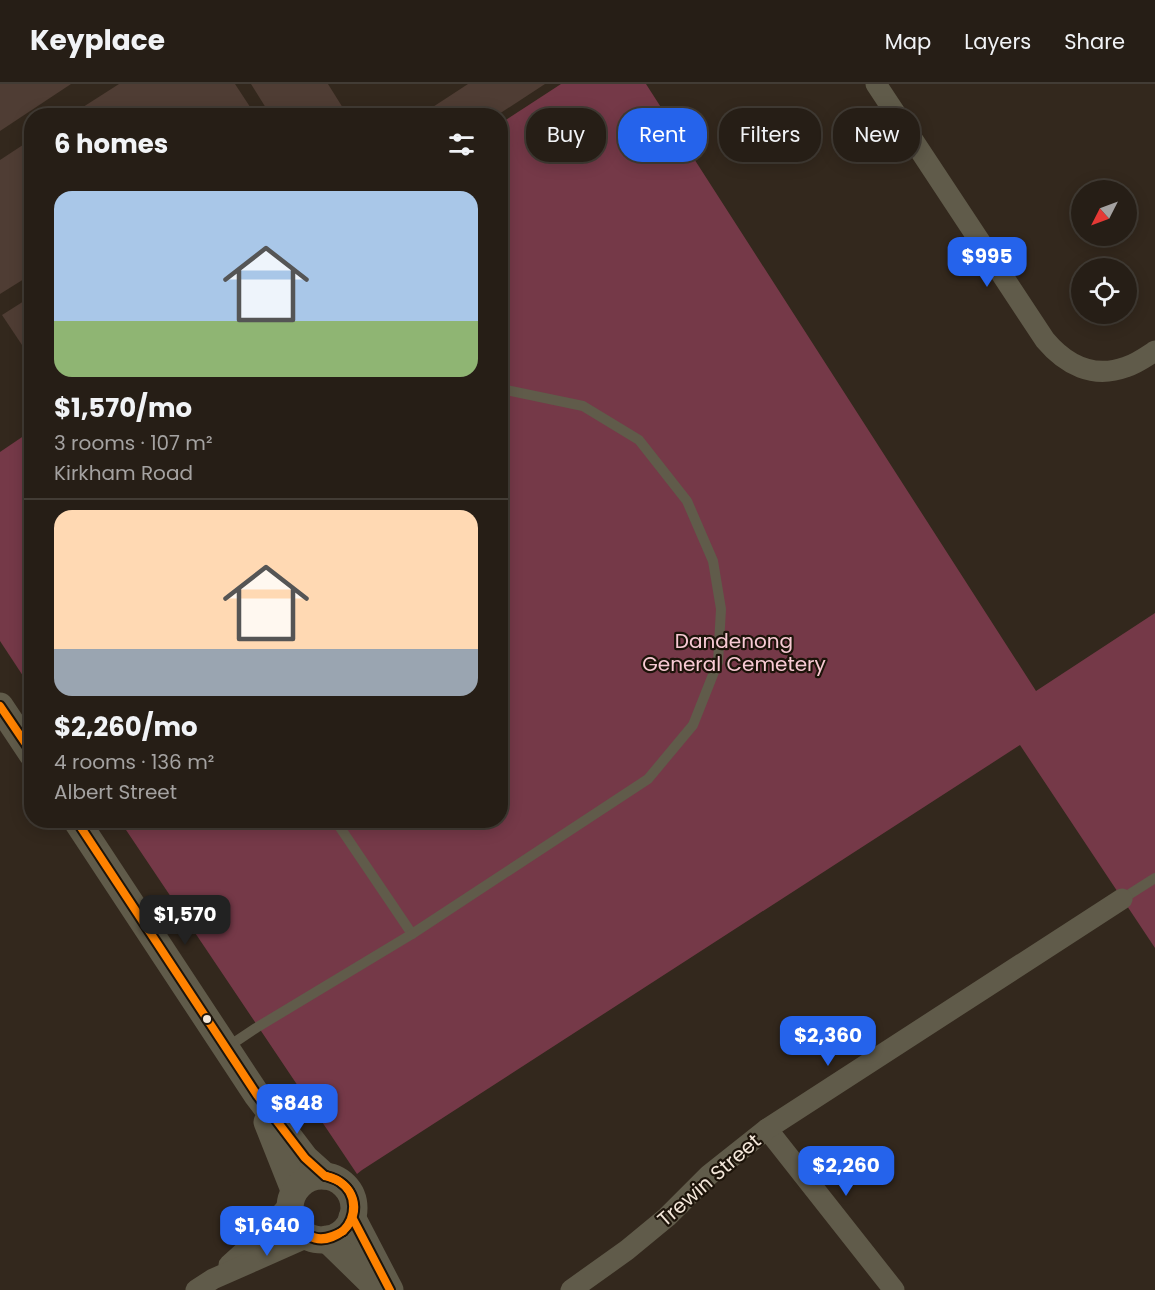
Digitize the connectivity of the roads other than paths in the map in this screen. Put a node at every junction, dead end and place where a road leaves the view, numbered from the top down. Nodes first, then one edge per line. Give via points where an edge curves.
1 (876, 84) edge
2 (1155, 351) edge
3 (508, 390) edge
4 (0, 706) edge
5 (24, 742) edge
6 (81, 828) edge
7 (341, 828) edge
8 (1155, 878) edge
9 (1122, 899) joint
10 (412, 934) junction
11 (226, 1048) junction
12 (257, 1095) junction
13 (766, 1129) junction
14 (325, 1176) junction
15 (292, 1197) junction
16 (352, 1217) junction
17 (317, 1238) junction
18 (205, 1285) edge
19 (379, 1290) edge
20 (390, 1290) edge
21 (571, 1290) edge
22 (894, 1290) edge

1 - 2 street via 1054,350 1074,365 1099,371 1126,367
3 - 10 lane via 583,406 639,440 687,501 713,561 721,609 718,662 693,725 648,779
4 - 5 street
6 - 11 street
7 - 10 lane
8 - 9 lane
9 - 13 street, Trewin Street
10 - 11 lane
11 - 12 street
12 - 14 street via 305,1158
12 - 15 street
13 - 21 street, Trewin Street via 667,1217
13 - 22 street
14 - 15 street via 300,1184
14 - 16 street via 349,1190
15 - 17 street via 290,1214 294,1223 300,1232
15 - 18 street via 260,1237
16 - 17 street via 335,1237
16 - 20 street
17 - 18 street
17 - 19 street

